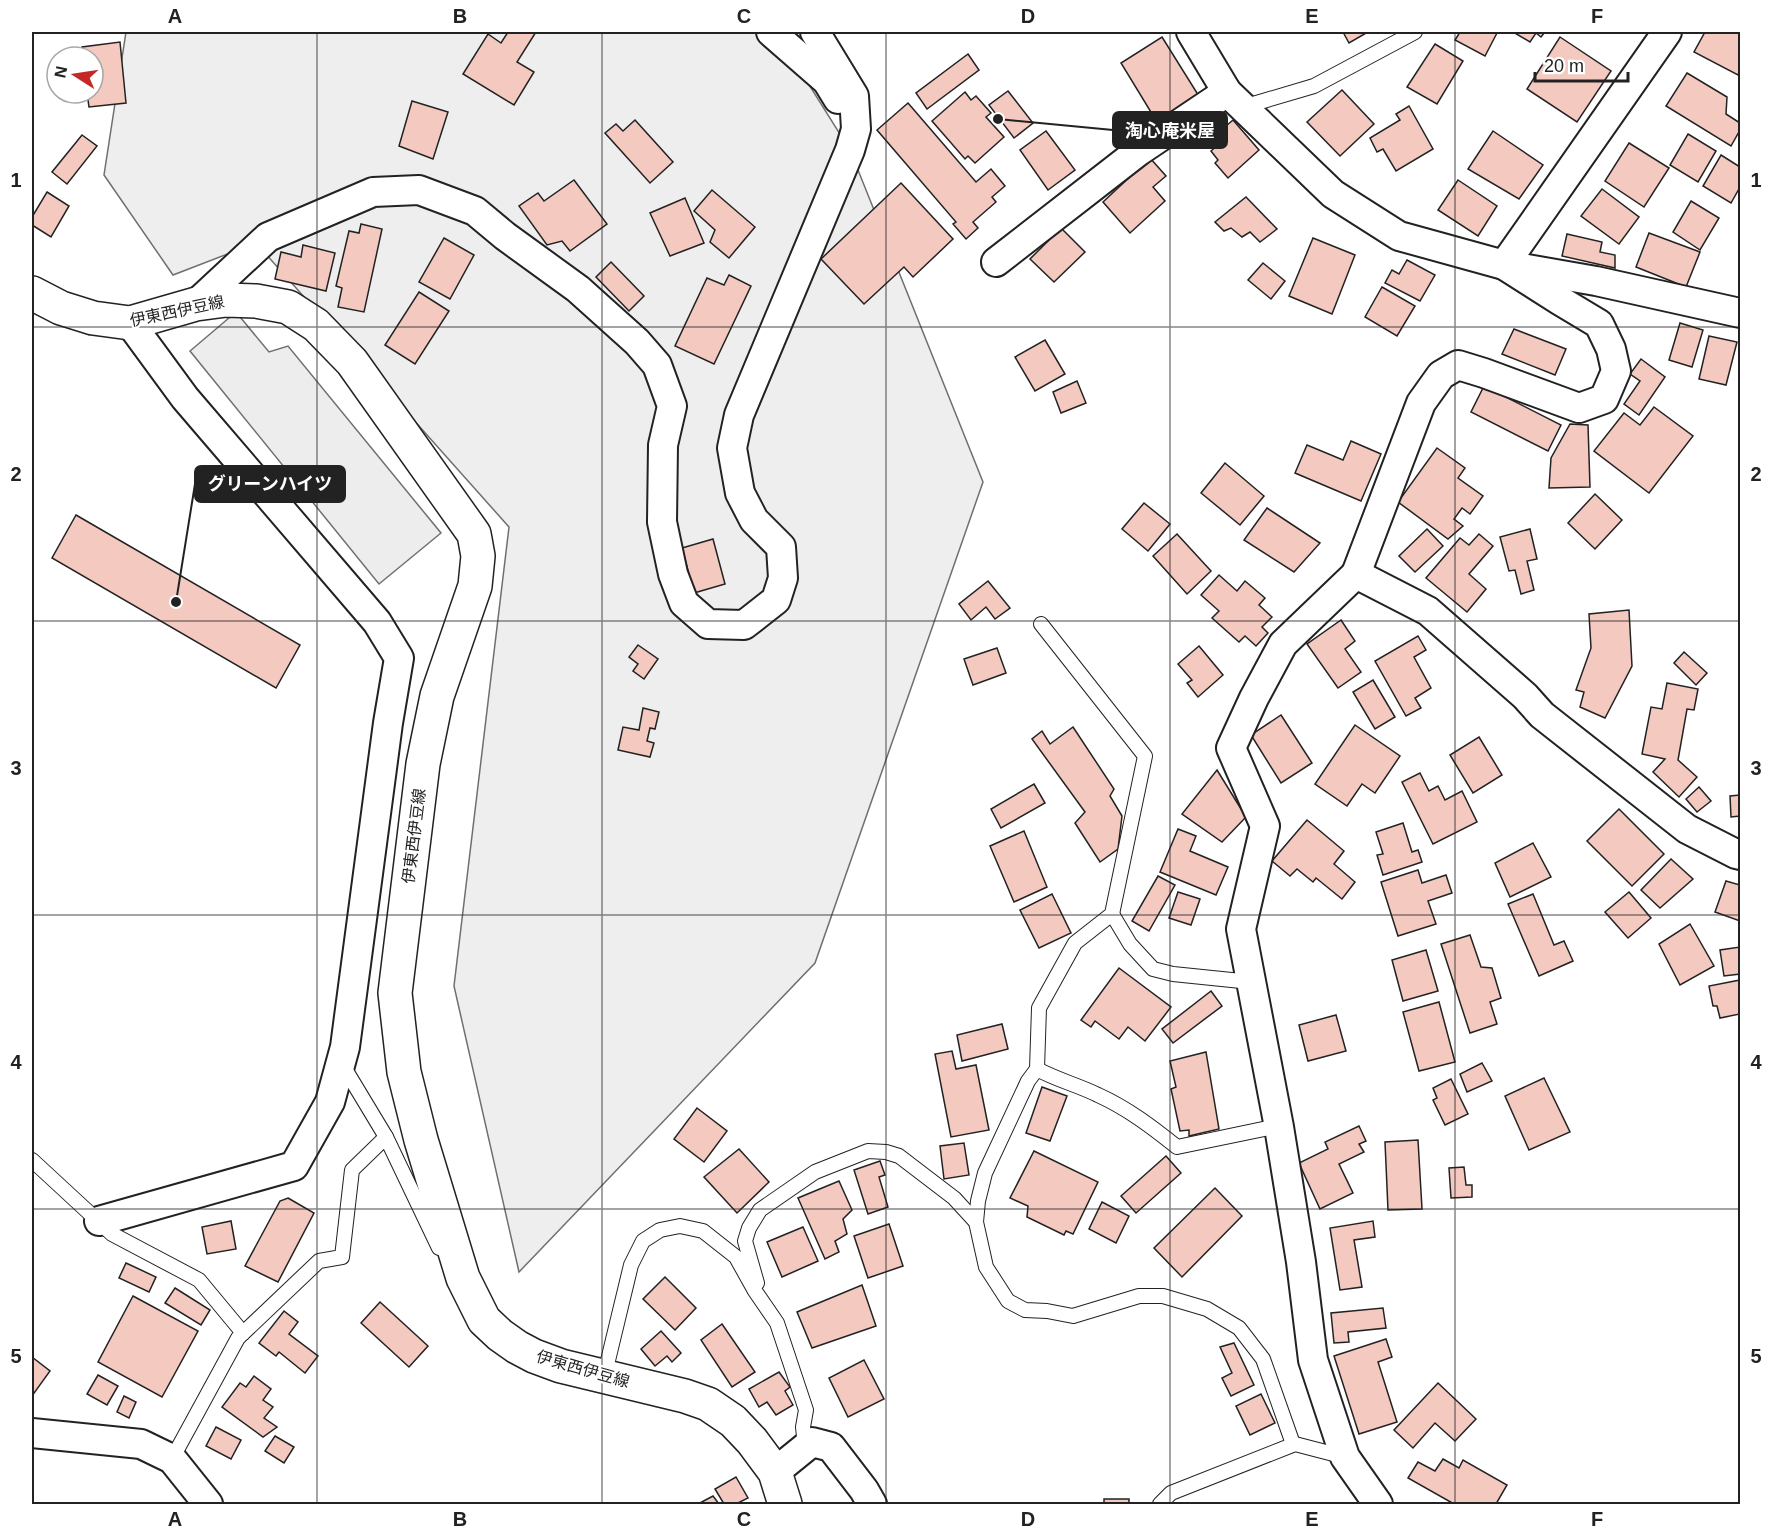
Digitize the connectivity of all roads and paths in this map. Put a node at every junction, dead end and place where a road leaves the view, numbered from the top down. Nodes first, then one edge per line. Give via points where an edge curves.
1 (771, 32) edge
2 (815, 32) edge
3 (1191, 32) edge
4 (1415, 32) edge
5 (1667, 32) edge
6 (1235, 100) junction
7 (856, 129) junction
8 (996, 262) dead end
9 (1504, 265) junction
10 (32, 293) edge
11 (196, 304) junction
12 (1740, 313) edge
13 (130, 323) junction
14 (1356, 574) junction
15 (1041, 624) dead end
16 (1740, 855) edge
17 (1112, 914) junction
18 (1251, 982) junction
19 (341, 1063) junction
20 (1037, 1069) junction
21 (1278, 1125) junction
22 (386, 1137) junction
23 (32, 1160) edge
24 (99, 1221) junction
25 (976, 1222) junction
26 (456, 1256) junction
27 (762, 1300) junction
28 (243, 1333) junction
29 (604, 1377) junction
30 (32, 1433) edge
31 (1293, 1444) junction
32 (805, 1446) junction
33 (1345, 1457) junction
34 (172, 1459) junction
35 (775, 1472) junction
36 (208, 1504) edge
37 (785, 1504) edge
38 (872, 1504) edge
39 (1160, 1504) edge
40 (1378, 1504) edge

1 - 7 street via 828,81
2 - 7 street via 854,96
3 - 6 street
4 - 6 lane via 1314,86
5 - 9 street
6 - 8 street via 1139,151
6 - 9 street via 1333,194 1399,236
7 - 11 street via 739,415 732,448 740,493 754,520 781,547 783,578 776,600 744,625 708,624 684,603 673,574 662,522 663,445 672,406 657,365 578,289 475,211 419,190 374,192 268,237
9 - 12 street via 1596,280
9 - 14 street via 1599,324 1616,371 1604,399 1579,408 1458,365 1441,375 1421,403
10 - 13 main road, 伊東西伊豆線 via 93,318
11 - 13 main road, 伊東西伊豆線
11 - 26 main road, 伊東西伊豆線 via 256,301 288,307 316,325 352,362 474,534 478,556 475,586 437,696 423,764 395,993 404,1072
13 - 19 street via 185,398 377,622 399,658
14 - 16 street via 1428,611 1542,715 1687,829
14 - 18 street via 1283,644 1232,748 1265,826 1241,929
15 - 17 lane via 1145,756
17 - 18 lane via 1153,969
17 - 20 lane via 1075,943 1039,1008
18 - 21 street
19 - 22 lane
19 - 24 street via 330,1102 294,1166
20 - 21 lane via 1099,1095 1142,1119 1177,1147
20 - 25 lane via 985,1173
21 - 33 street via 1313,1360
22 - 26 lane via 442,1254
22 - 28 lane via 352,1170 342,1257 319,1261
23 - 24 lane
24 - 28 lane via 112,1234 199,1280
25 - 27 lane via 954,1198 899,1156 868,1151 815,1172 760,1210 745,1241
25 - 31 lane via 986,1267 1008,1301 1025,1310 1073,1316 1139,1296 1163,1296 1207,1309 1239,1328 1263,1359
26 - 29 main road, 伊東西伊豆線 via 484,1320 500,1335 534,1356
27 - 29 lane via 736,1257 703,1231 680,1226 660,1230 643,1241 631,1265
27 - 32 lane via 777,1323 806,1410
28 - 34 lane
29 - 35 main road, 伊東西伊豆線 via 708,1404 733,1421
30 - 34 street via 141,1444
31 - 33 lane
31 - 39 lane via 1171,1493
32 - 35 street
32 - 38 street via 812,1442 831,1447
33 - 40 street
34 - 36 street
35 - 37 main road, 伊東西伊豆線

